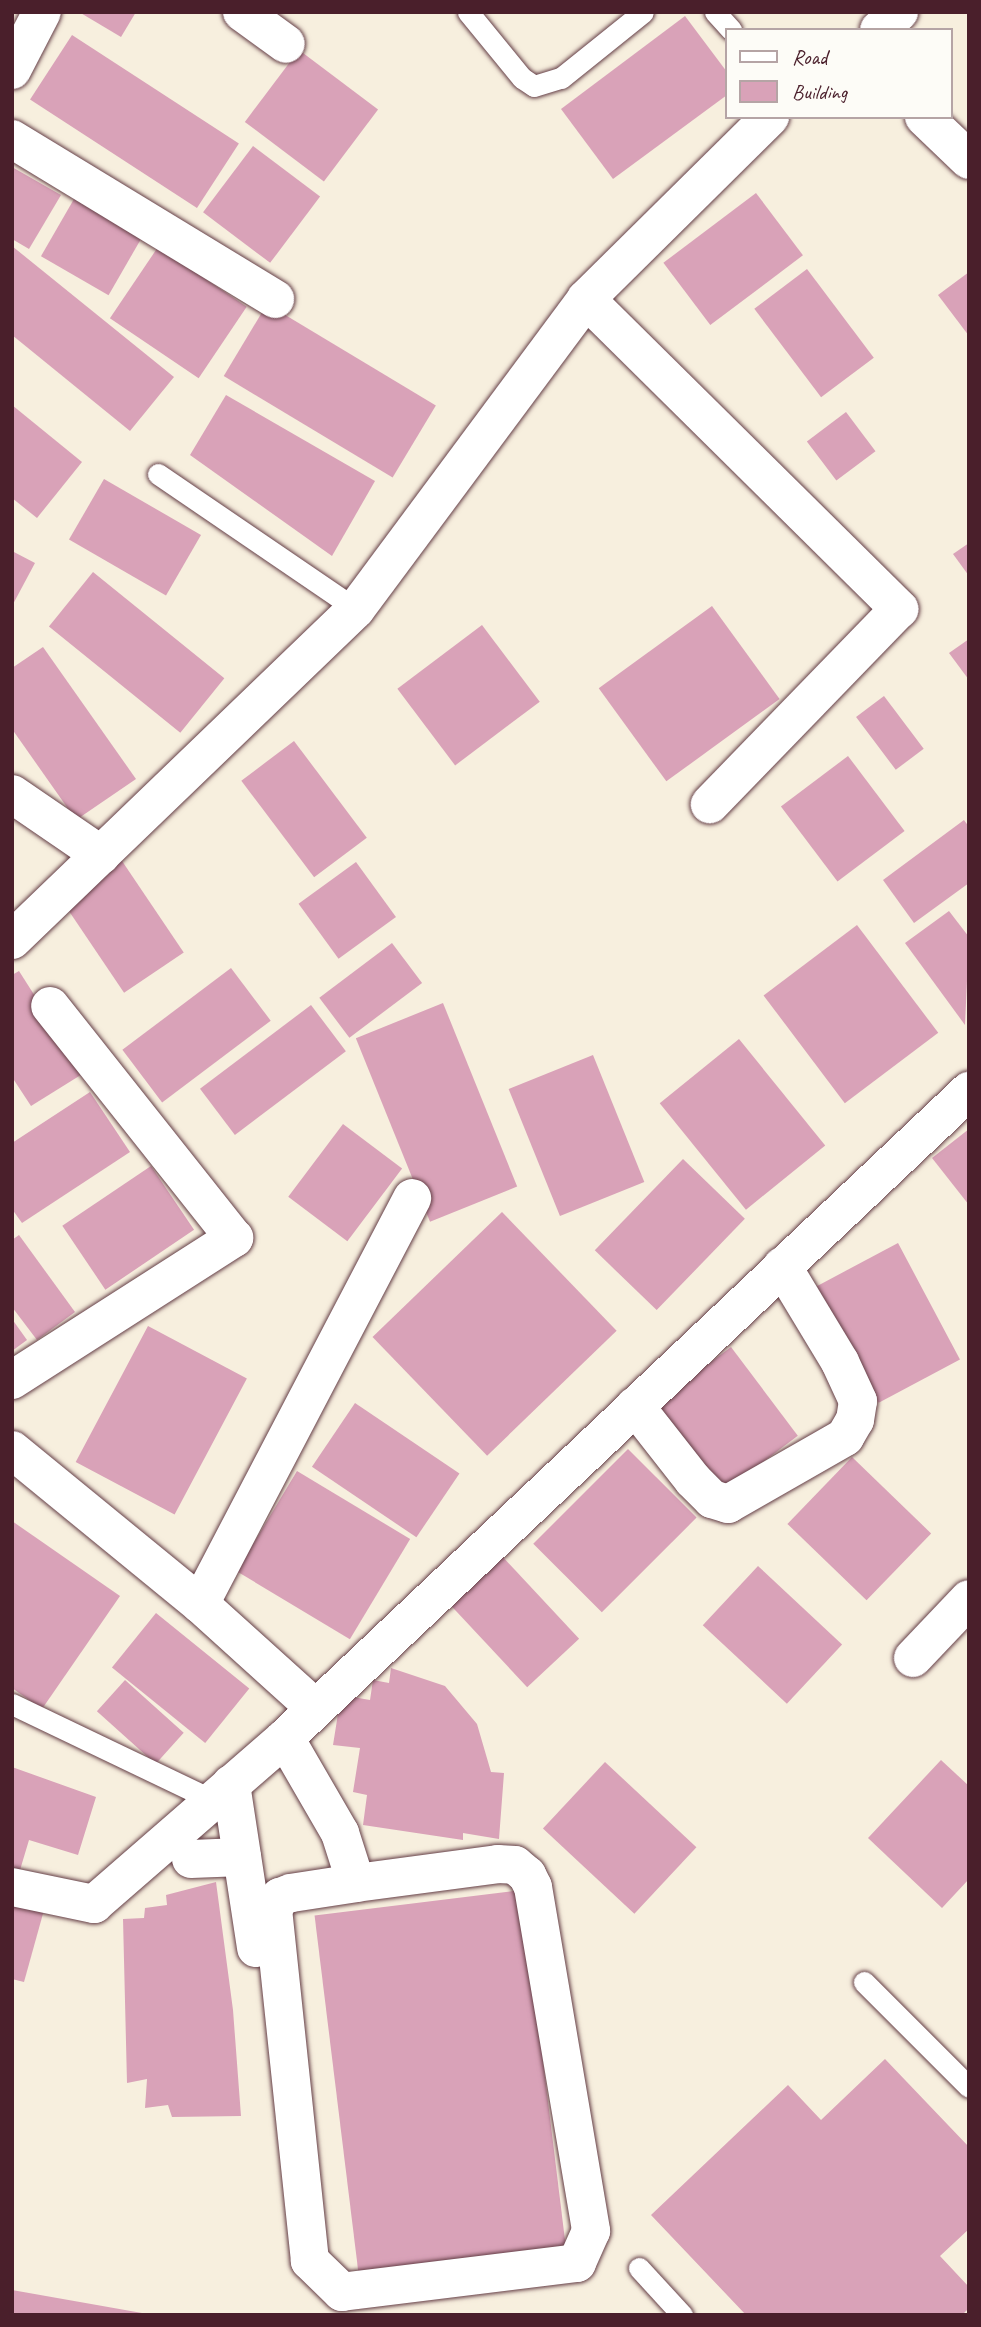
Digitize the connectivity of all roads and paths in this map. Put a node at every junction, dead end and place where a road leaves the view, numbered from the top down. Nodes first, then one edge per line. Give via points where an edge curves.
1 (42, 12) edge
2 (242, 12) edge
3 (468, 12) edge
4 (643, 12) edge
5 (716, 12) edge
6 (899, 12) edge
7 (729, 28) edge
8 (881, 28) edge
9 (286, 44) dead end
10 (12, 70) edge
11 (768, 119) edge
12 (926, 119) edge
13 (12, 139) edge
14 (969, 160) edge
15 (275, 299) dead end
16 (586, 299) junction
17 (158, 474) dead end
18 (356, 609) junction
19 (12, 794) edge
20 (710, 804) dead end
21 (101, 855) junction
22 (14, 952) edge
23 (50, 1006) dead end
24 (969, 1091) edge
25 (412, 1198) dead end
26 (782, 1266) junction
27 (12, 1380) edge
28 (635, 1406) junction
29 (12, 1450) edge
30 (969, 1599) edge
31 (200, 1604) junction
32 (913, 1658) dead end
33 (12, 1704) edge
34 (315, 1708) junction
35 (285, 1738) junction
36 (222, 1792) junction
37 (242, 1857) junction
38 (191, 1859) dead end
39 (356, 1882) junction
40 (12, 1887) edge
41 (864, 1982) dead end
42 (969, 2087) edge
43 (278, 2095) dead end
44 (639, 2268) dead end
45 (682, 2315) edge

1 - 10 street
2 - 9 street
3 - 4 lane via 522,78 534,86 561,78
5 - 7 lane
6 - 8 street
11 - 16 street
12 - 14 street
13 - 15 street
16 - 18 street
16 - 20 street via 899,609
17 - 18 lane
18 - 21 street
19 - 21 street
21 - 22 street
23 - 27 street via 234,1238
24 - 26 street
25 - 31 street
26 - 28 street
26 - 28 street via 858,1401 855,1420 845,1437 728,1504 712,1499
28 - 34 street
29 - 31 street
30 - 32 street
31 - 34 street
33 - 36 lane
34 - 35 street
35 - 36 street
35 - 39 street via 340,1833
36 - 37 street
36 - 40 street via 94,1903
37 - 38 street
37 - 43 street
39 - 39 street via 498,1864 515,1865 527,1875 533,1887 591,2231 577,2263 342,2292 310,2261 273,1910 280,1897 291,1893
41 - 42 lane
44 - 45 lane

